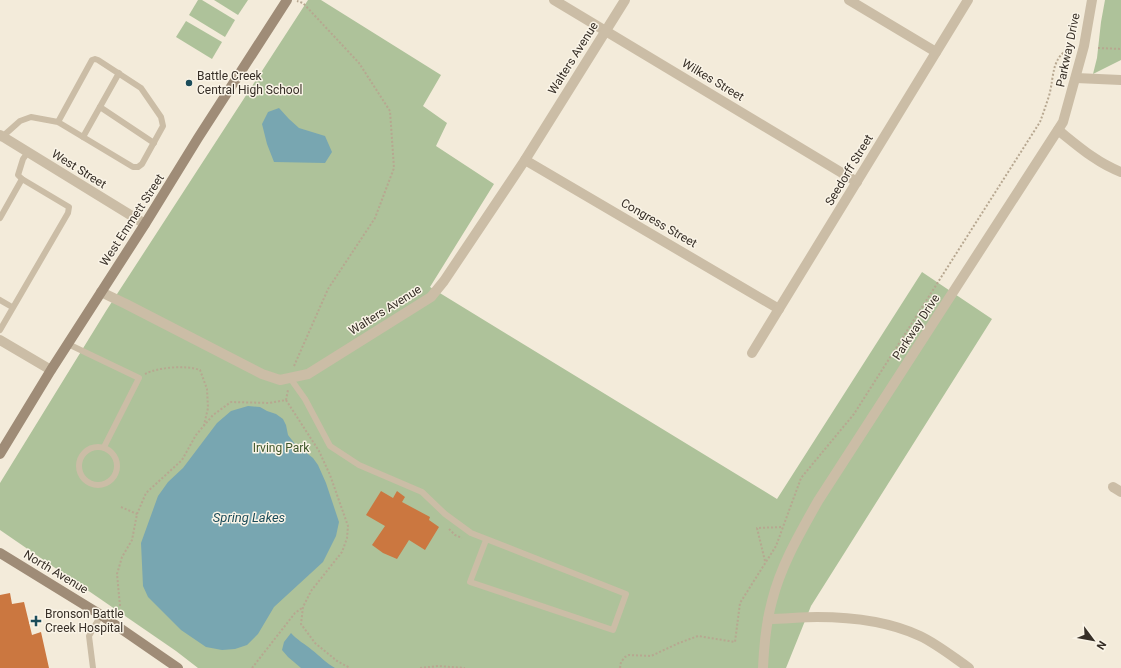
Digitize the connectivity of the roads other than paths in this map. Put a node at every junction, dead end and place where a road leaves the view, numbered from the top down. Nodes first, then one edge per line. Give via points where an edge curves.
1 (287, 0) edge
2 (554, 0) edge
3 (625, 0) edge
4 (849, 0) edge
5 (968, 0) edge
6 (1092, 0) edge
7 (606, 30) junction
8 (936, 52) junction
9 (119, 73) junction
10 (1076, 78) junction
11 (1121, 80) edge
12 (100, 107) junction
13 (58, 122) junction
14 (1058, 130) junction
15 (83, 136) junction
16 (1, 137) edge
17 (154, 143) junction
18 (28, 152) junction
19 (525, 160) junction
20 (1121, 172) edge
21 (22, 179) junction
22 (857, 182) junction
23 (0, 218) edge
24 (145, 224) junction
25 (101, 292) junction
26 (0, 300) edge
27 (12, 307) junction
28 (779, 309) junction
29 (0, 330) edge
30 (0, 340) edge
31 (68, 344) junction
32 (752, 353) dead end
33 (51, 370) junction
34 (290, 378) junction
35 (104, 447) junction
36 (2, 448) edge
37 (486, 540) junction
38 (0, 553) edge
39 (101, 615) junction
40 (768, 619) junction
41 (93, 668) edge
42 (178, 668) edge
43 (763, 668) edge
44 (969, 668) edge

1 - 24 street, West Emmett Street
2 - 7 street, Wilkes Street
3 - 7 street, Walters Avenue
4 - 8 street
5 - 8 street, Seedorff Street
6 - 10 street, Parkway Drive
7 - 19 street, Walters Avenue
7 - 22 street, Wilkes Street
8 - 22 street, Seedorff Street
9 - 12 lane
9 - 13 lane via 98,60 92,60
9 - 17 lane via 141,88 161,117 163,126
10 - 11 street
10 - 14 street, Parkway Drive via 1063,122
12 - 15 lane
12 - 17 lane
13 - 15 lane
13 - 16 lane via 30,117 20,121
14 - 20 street via 1090,155
14 - 40 street, Parkway Drive via 818,501 795,541 781,573
15 - 17 lane via 134,167 142,164
16 - 18 street, West Street
18 - 21 lane via 18,175
18 - 24 street, West Street
19 - 28 street, Congress Street
19 - 34 street, Walters Avenue via 431,297 308,374
21 - 23 lane
21 - 27 lane via 69,208
22 - 28 street, Seedorff Street
24 - 25 street, West Emmett Street
25 - 31 street, West Emmett Street
25 - 34 street, Walters Avenue via 262,374 280,380
26 - 27 lane
27 - 29 lane
28 - 32 street, Seedorff Street
30 - 33 street
31 - 33 street, West Emmett Street
31 - 35 lane via 139,378
33 - 36 street, West Emmett Street
34 - 37 lane via 305,399 330,446 359,465 422,492 470,533
35 - 35 lane via 116,459 116,472 108,482 96,485 84,479 79,467 80,460 86,451
37 - 37 lane via 470,582 613,630 626,594
38 - 39 street, North Avenue
39 - 41 lane via 89,636
39 - 42 street, North Avenue
40 - 43 street, Parkway Drive
40 - 44 street via 843,617 897,627 920,636

